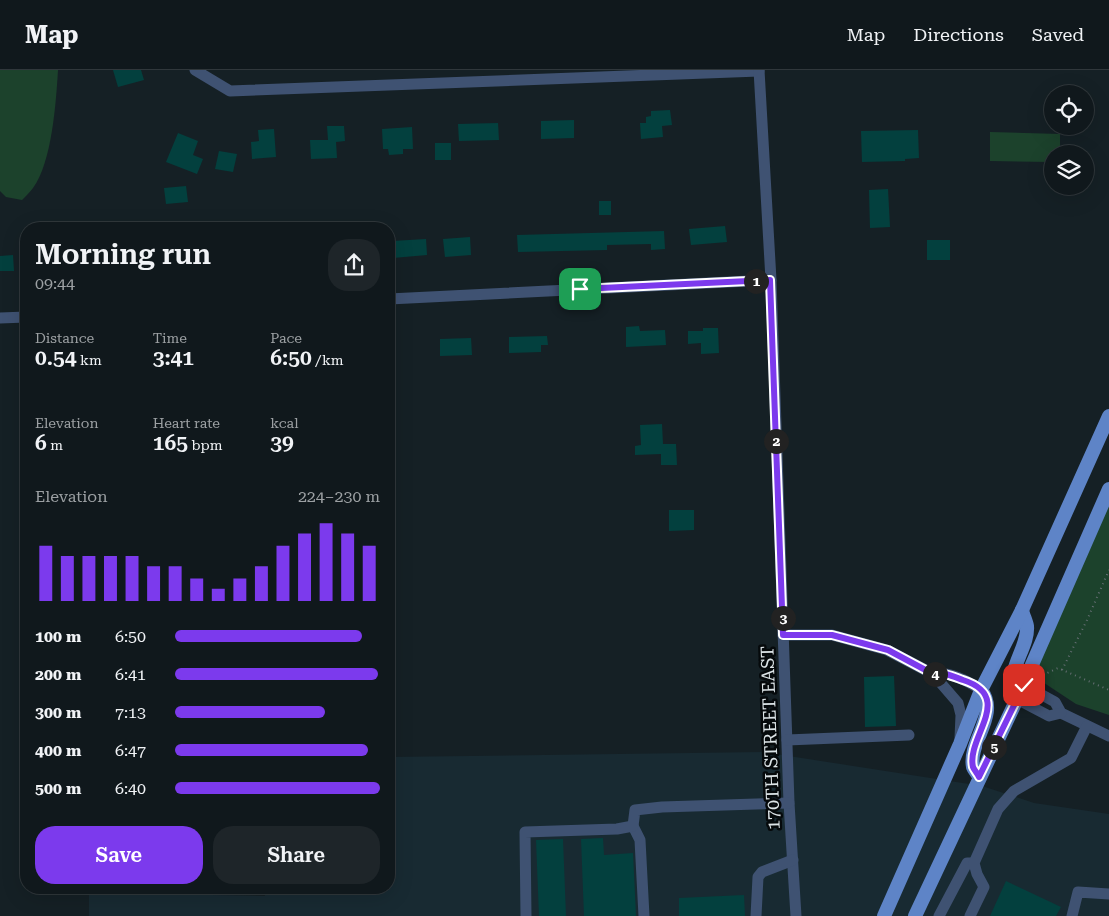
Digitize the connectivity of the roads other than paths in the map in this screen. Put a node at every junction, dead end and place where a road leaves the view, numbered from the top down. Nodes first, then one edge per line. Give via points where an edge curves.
1 (196, 70) edge
2 (759, 70) edge
3 (770, 280) junction
4 (395, 299) edge
5 (20, 317) edge
6 (0, 318) edge
7 (1109, 416) edge
8 (1109, 489) edge
9 (1022, 610) junction
10 (783, 635) junction
11 (933, 674) junction
12 (1024, 685) junction
13 (981, 690) junction
14 (1017, 700) junction
15 (1061, 713) junction
16 (1087, 726) junction
17 (909, 735) dead end
18 (1109, 736) edge
19 (787, 740) junction
20 (960, 744) junction
21 (979, 777) junction
22 (789, 803) junction
23 (633, 826) junction
24 (793, 860) junction
25 (974, 864) junction
26 (1109, 894) edge
27 (526, 916) edge
28 (644, 916) edge
29 (756, 916) edge
30 (796, 916) edge
31 (884, 916) edge
32 (915, 916) edge
33 (939, 916) edge
34 (970, 916) edge
35 (1072, 916) edge

1 - 2 street via 230,91
2 - 3 street, 170TH STREET EAST
3 - 4 street
3 - 10 street, 170TH STREET EAST
5 - 6 street
7 - 9 main road
8 - 12 main road
9 - 13 main road
9 - 14 main road via 1027,626 1015,663 1013,688
10 - 11 street via 832,635 888,650
10 - 19 street, 170TH STREET EAST
11 - 13 street via 942,673
11 - 20 street via 958,703
12 - 14 main road
12 - 15 street via 1055,702
13 - 20 main road
13 - 21 main road via 986,696 986,718 974,750 973,767
14 - 15 street via 1049,716
14 - 21 main road
15 - 16 street
16 - 18 street
16 - 25 street via 1071,758 1014,791 998,809
17 - 19 street
19 - 22 street, 170TH STREET EAST
20 - 31 main road
21 - 32 main road
22 - 23 street via 634,810
22 - 24 street, 170TH STREET EAST
23 - 27 street via 525,832
23 - 28 street via 640,840
24 - 29 street via 762,872 758,877
24 - 30 street, 170TH STREET EAST
25 - 33 street via 967,863
25 - 34 street via 984,887
26 - 35 street via 1078,892

